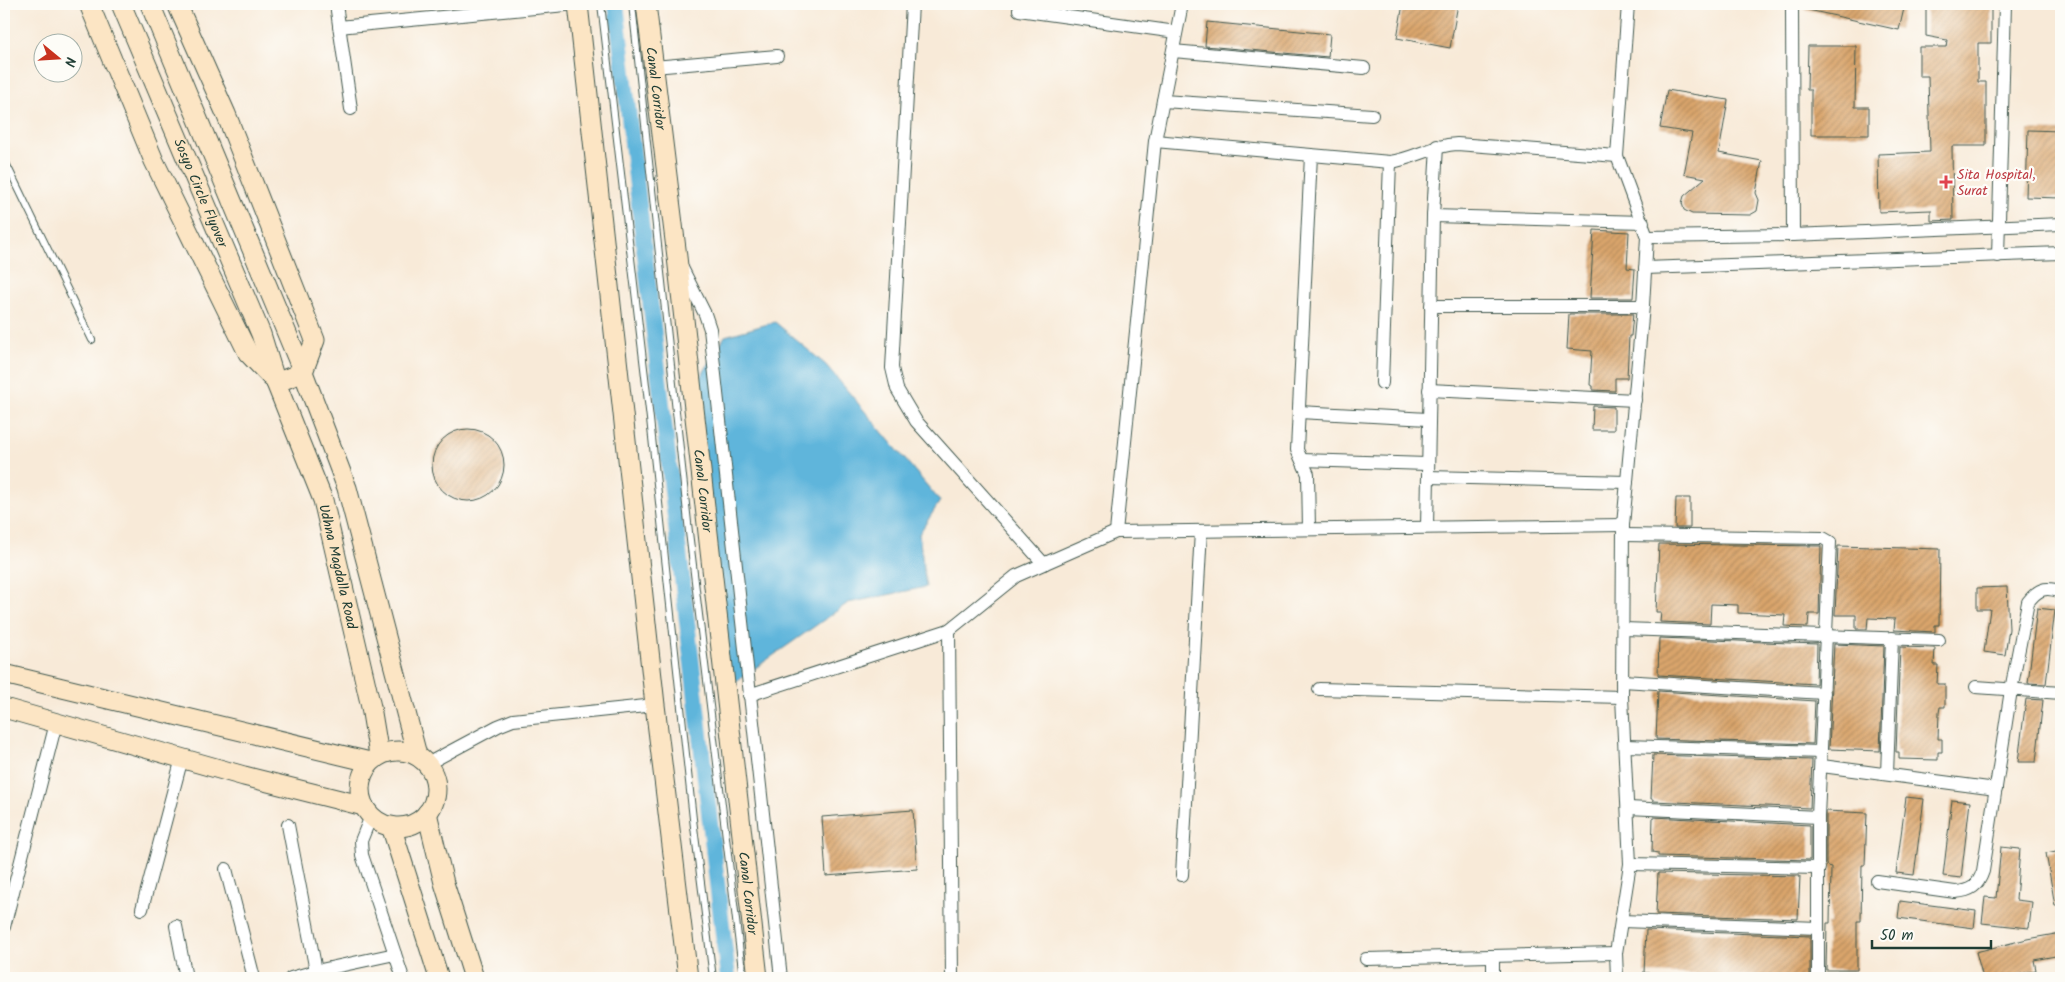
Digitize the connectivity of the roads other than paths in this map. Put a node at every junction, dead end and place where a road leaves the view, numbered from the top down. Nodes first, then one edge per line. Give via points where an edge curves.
1 (88, 4) edge
2 (121, 4) edge
3 (150, 4) edge
4 (177, 4) edge
5 (336, 4) edge
6 (577, 4) edge
7 (602, 4) edge
8 (632, 4) edge
9 (646, 4) edge
10 (912, 4) edge
11 (1182, 4) edge
12 (1628, 4) edge
13 (1792, 4) edge
14 (2004, 4) edge
15 (1020, 10) dead end
16 (340, 27) junction
17 (1176, 32) junction
18 (1172, 51) junction
19 (777, 56) dead end
20 (654, 67) junction
21 (1364, 68) dead end
22 (1163, 101) junction
23 (351, 109) dead end
24 (1372, 115) dead end
25 (1155, 141) junction
26 (1437, 146) junction
27 (1311, 155) junction
28 (1617, 156) junction
29 (4, 159) edge
30 (1390, 162) junction
31 (1433, 216) junction
32 (1643, 222) junction
33 (2061, 224) edge
34 (1998, 227) junction
35 (1793, 234) junction
36 (1647, 237) junction
37 (2061, 253) edge
38 (1998, 256) junction
39 (677, 257) junction
40 (1645, 268) junction
41 (1431, 306) junction
42 (1643, 306) junction
43 (92, 340) dead end
44 (303, 372) junction
45 (276, 383) junction
46 (1382, 383) dead end
47 (1429, 390) junction
48 (1635, 400) junction
49 (1298, 412) junction
50 (1428, 419) junction
51 (1302, 460) junction
52 (1428, 470) junction
53 (1627, 482) junction
54 (1427, 527) junction
55 (1309, 529) junction
56 (1624, 530) junction
57 (1201, 531) junction
58 (1116, 532) junction
59 (1044, 564) junction
60 (2061, 592) edge
61 (1624, 629) junction
62 (949, 630) junction
63 (1826, 636) junction
64 (1892, 638) junction
65 (1938, 640) dead end
66 (4, 674) edge
67 (1622, 681) junction
68 (1976, 687) dead end
69 (1319, 689) dead end
70 (2011, 690) junction
71 (1824, 693) junction
72 (2061, 693) edge
73 (749, 695) junction
74 (1622, 697) junction
75 (655, 705) junction
76 (4, 708) edge
77 (56, 723) junction
78 (1625, 746) junction
79 (1821, 752) junction
80 (182, 758) junction
81 (374, 759) junction
82 (422, 760) junction
83 (1822, 766) junction
84 (1887, 774) junction
85 (1996, 789) junction
86 (1628, 808) junction
87 (367, 811) junction
88 (427, 813) junction
89 (1818, 817) junction
90 (288, 825) dead end
91 (391, 826) junction
92 (1630, 864) junction
93 (1819, 868) junction
94 (226, 870) dead end
95 (1182, 875) dead end
96 (1877, 881) dead end
97 (142, 909) dead end
98 (1621, 921) junction
99 (176, 926) dead end
100 (4, 927) edge
101 (1818, 928) junction
102 (1616, 953) junction
103 (395, 954) junction
104 (1493, 956) junction
105 (1366, 958) dead end
106 (316, 971) junction
107 (186, 978) edge
108 (254, 978) edge
109 (291, 978) edge
110 (403, 978) edge
111 (439, 978) edge
112 (474, 978) edge
113 (688, 978) edge
114 (713, 978) edge
115 (743, 978) edge
116 (758, 978) edge
117 (781, 978) edge
118 (952, 978) edge
119 (1493, 978) edge
120 (1616, 978) edge
121 (1818, 978) edge

1 - 45 street via 158,170 248,353
2 - 45 street, Sosyo Circle Flyover via 261,334
3 - 44 street, Sosyo Circle Flyover
4 - 44 street via 226,114 315,340
5 - 16 street
6 - 16 street
6 - 75 street
7 - 114 lane
8 - 115 lane via 688,522
9 - 20 street, Canal Corridor
10 - 59 street via 892,368 897,389 916,421
11 - 17 street
12 - 28 street
13 - 35 street
14 - 34 street
15 - 17 street
16 - 23 street
17 - 18 street
18 - 21 street
18 - 22 street
19 - 20 street
20 - 39 street, Canal Corridor
22 - 24 street
22 - 25 street
25 - 27 street
25 - 58 street
26 - 28 street via 1457,144
26 - 30 street
26 - 31 street
27 - 30 street
27 - 49 street
28 - 32 street
29 - 43 lane
30 - 46 street
31 - 32 street
31 - 41 street
32 - 36 street
33 - 34 street
34 - 35 street
34 - 38 street
35 - 36 street
36 - 40 street
37 - 38 street
38 - 40 street
39 - 73 street via 710,329
39 - 116 street, Canal Corridor
40 - 42 street
41 - 42 street
41 - 47 street
42 - 48 street
44 - 45 street
44 - 82 street, Sosyo Circle Flyover via 347,488
45 - 81 street, Udhna Magdalla Road via 323,500 371,707
47 - 48 street
47 - 50 street
48 - 53 street
49 - 50 street
49 - 51 street via 1297,450
50 - 52 street
51 - 52 street
51 - 55 street via 1308,474
52 - 53 street
52 - 54 street
53 - 56 street
54 - 55 street
54 - 56 street
55 - 57 street
56 - 61 street
56 - 63 street via 1827,540 1831,546
57 - 58 street
57 - 95 street
58 - 59 street
59 - 62 street via 1016,576
60 - 70 street via 2046,589 2036,592 2028,602
61 - 63 street
61 - 67 street
62 - 73 street
62 - 118 street
63 - 64 street
63 - 71 street
64 - 65 street
64 - 84 street
66 - 81 street
67 - 71 street
67 - 74 street
68 - 70 street
69 - 74 street
70 - 72 street
70 - 85 street
71 - 79 street
73 - 117 street
74 - 78 street
75 - 82 street via 513,720
75 - 113 street
76 - 77 street
77 - 80 street
77 - 100 street
78 - 79 street
78 - 86 street
79 - 83 street
80 - 87 street
80 - 97 street
81 - 82 street via 392,751 405,751
81 - 87 street via 363,772 360,784 360,795
82 - 88 street via 434,776 436,788 434,802
83 - 84 street
83 - 89 street
84 - 85 street
85 - 96 street via 1983,871 1974,887 1955,892
86 - 89 street
86 - 92 street
87 - 91 street
87 - 103 street via 361,841 362,855
88 - 91 street via 417,822
88 - 112 street via 444,883
89 - 93 street
90 - 106 street
91 - 111 street
92 - 93 street
92 - 98 street
93 - 101 street
94 - 108 street
98 - 101 street
98 - 102 street
99 - 107 street
101 - 121 street
102 - 104 street
102 - 120 street
103 - 106 street
103 - 110 street
104 - 105 street
104 - 119 street
106 - 109 street

